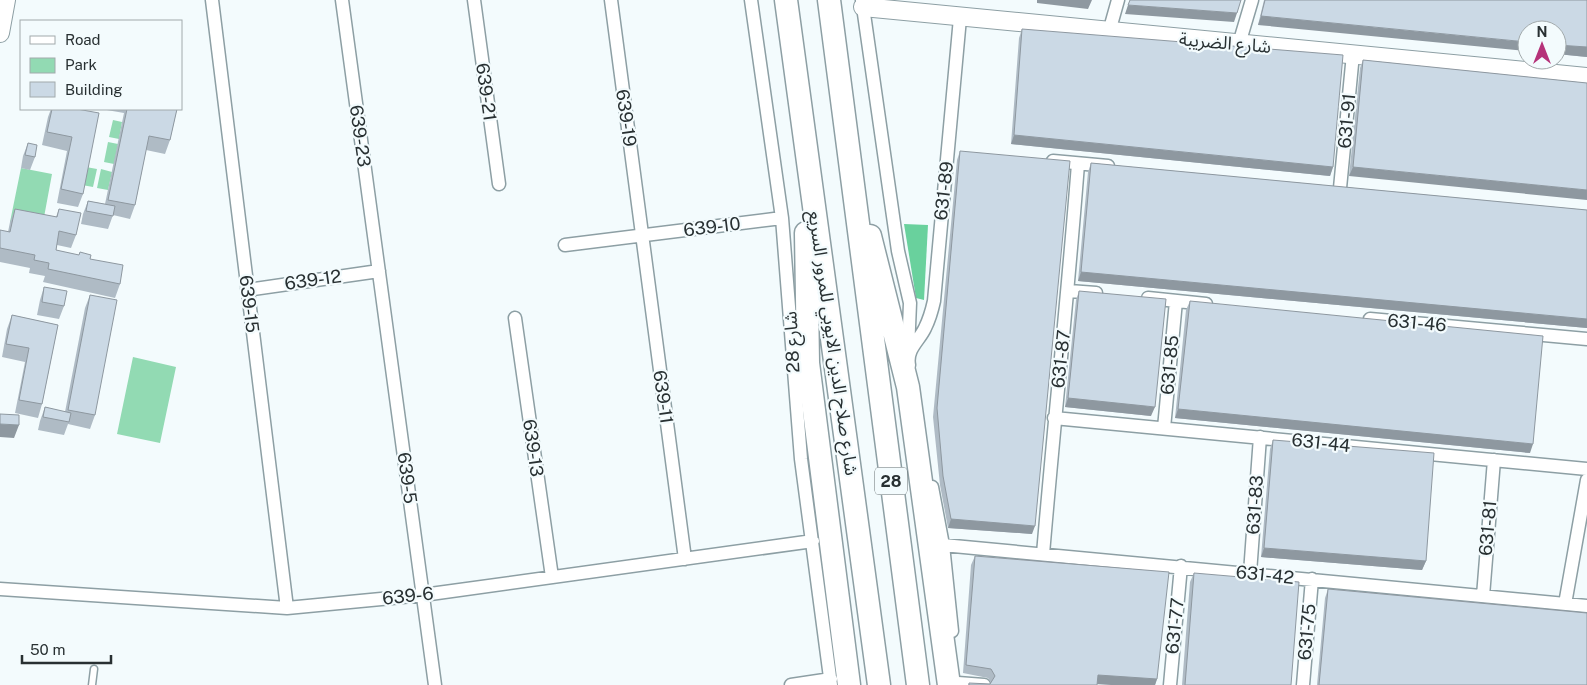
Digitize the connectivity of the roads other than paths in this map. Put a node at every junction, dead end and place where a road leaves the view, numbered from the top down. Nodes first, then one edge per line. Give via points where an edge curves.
1 (6, 0) edge
2 (212, 0) edge
3 (342, 0) edge
4 (474, 0) edge
5 (610, 0) edge
6 (751, 0) edge
7 (786, 0) edge
8 (828, 0) edge
9 (1118, 0) edge
10 (1252, 0) edge
11 (862, 4) edge
12 (960, 18) junction
13 (1109, 32) junction
14 (0, 33) edge
15 (1239, 44) junction
16 (1353, 54) junction
17 (1587, 77) edge
18 (849, 155) junction
19 (807, 160) junction
20 (1041, 160) edge
21 (1078, 164) junction
22 (1117, 167) edge
23 (499, 184) dead end
24 (1340, 188) edge
25 (782, 218) junction
26 (642, 235) junction
27 (565, 245) dead end
28 (379, 271) junction
29 (247, 290) junction
30 (1069, 291) junction
31 (1108, 294) edge
32 (1137, 297) edge
33 (1176, 301) junction
34 (1216, 304) edge
35 (1352, 317) edge
36 (515, 318) dead end
37 (1587, 339) edge
38 (908, 359) junction
39 (908, 387) junction
40 (1054, 418) junction
41 (1164, 428) junction
42 (1260, 437) junction
43 (1494, 460) junction
44 (1587, 469) edge
45 (1587, 480) edge
46 (813, 541) junction
47 (943, 545) junction
48 (1043, 554) junction
49 (685, 559) junction
50 (1181, 566) junction
51 (1250, 573) junction
52 (552, 577) junction
53 (1312, 579) junction
54 (0, 589) edge
55 (423, 595) junction
56 (1482, 596) junction
57 (1565, 604) junction
58 (1587, 606) edge
59 (287, 608) junction
60 (94, 669) dead end
61 (837, 683) edge
62 (955, 684) edge
63 (92, 685) edge
64 (435, 685) edge
65 (791, 685) edge
66 (879, 685) edge
67 (918, 685) edge
68 (984, 685) edge
69 (1170, 685) edge
70 (1303, 685) edge

1 - 14 street
2 - 29 street, 639-15
3 - 28 street, 639-23
4 - 23 street, 639-21
5 - 26 street, 639-19
6 - 25 street, شارع 28
7 - 19 highway, شارع صلاح الدين الايوبي للمرور السريع / 28
8 - 18 highway, 28
9 - 13 street
10 - 15 street
11 - 12 street, شارع الضريبة
11 - 38 street via 898,251 910,303
12 - 13 street, شارع الضريبة
12 - 38 street, 631-89 via 953,150 934,301
13 - 15 street, شارع الضريبة
15 - 16 street, شارع الضريبة
16 - 17 street, شارع الضريبة
16 - 24 street, 631-91
18 - 39 highway
18 - 67 highway, 28
19 - 61 highway via 808,363
19 - 66 highway, شارع صلاح الدين الايوبي للمرور السريع / 28
20 - 21 street
21 - 22 street
21 - 30 street, 631-87
25 - 26 street, 639-10
25 - 46 street, شارع 28 via 797,418
26 - 27 street, 639-10
26 - 49 street, 639-11
28 - 29 street, 639-12
28 - 55 street, 639-5
29 - 59 street, 639-15
30 - 31 street
30 - 40 street, 631-87
32 - 33 street
33 - 34 street
33 - 41 street, 631-85
35 - 37 street, 631-46
36 - 52 street, 639-13
38 - 39 street
38 - 47 street
39 - 62 highway
40 - 41 street, 631-44
40 - 48 street, 631-87
41 - 42 street, 631-44
42 - 43 street, 631-44
42 - 51 street, 631-83
43 - 44 street, 631-44
43 - 56 street, 631-81
45 - 57 street
46 - 49 street, 639-6
46 - 61 street, شارع 28
47 - 48 street, 631-42
47 - 62 street
48 - 50 street, 631-42
49 - 52 street, 639-6
50 - 51 street, 631-42
50 - 69 street, 631-77
51 - 53 street, 631-42
52 - 55 street, 639-6
53 - 56 street, 631-42
53 - 70 street, 631-75
54 - 59 street, 639-6
55 - 59 street, 639-6
55 - 64 street, 639-5
56 - 57 street, 631-42
57 - 58 street, 631-42
60 - 63 lane
61 - 65 street
62 - 68 street

